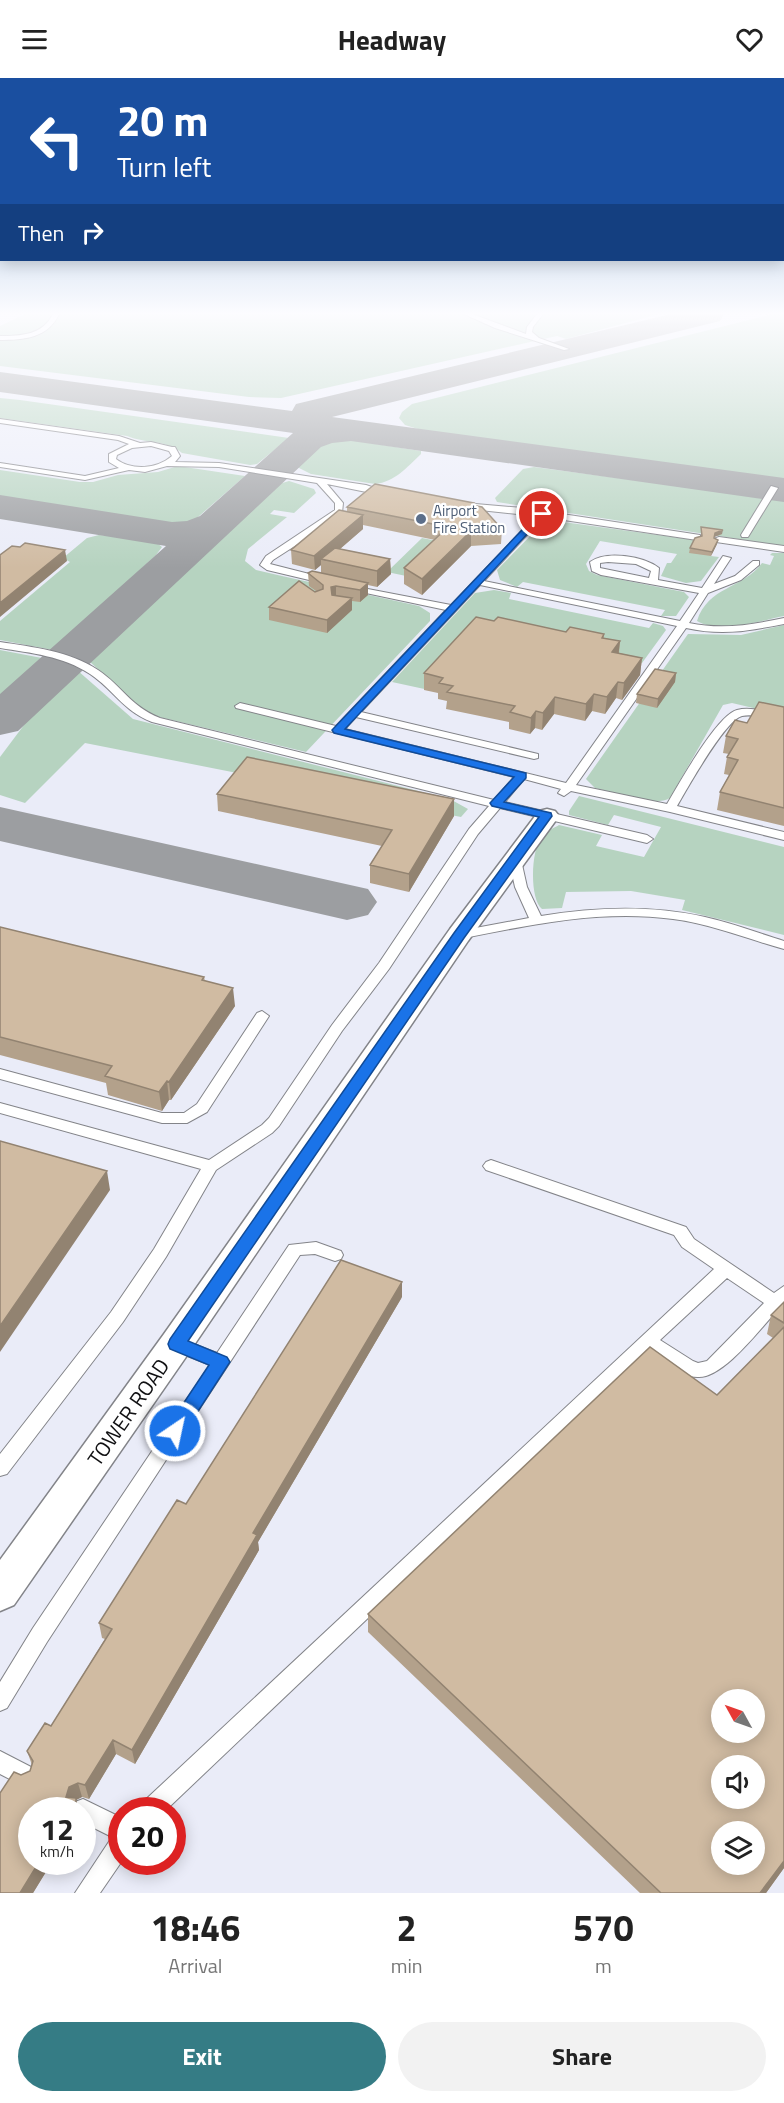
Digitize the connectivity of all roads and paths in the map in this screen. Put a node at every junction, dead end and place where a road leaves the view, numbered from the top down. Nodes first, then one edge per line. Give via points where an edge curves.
1 (0, 421) edge
2 (138, 444) junction
3 (176, 454) junction
4 (112, 460) junction
5 (166, 464) junction
6 (0, 465) edge
7 (219, 465) junction
8 (129, 468) junction
9 (68, 475) junction
10 (320, 481) junction
11 (774, 488) dead end
12 (396, 496) edge
13 (450, 504) edge
14 (542, 514) junction
15 (745, 535) dead end
16 (697, 537) edge
17 (719, 540) edge
18 (784, 549) edge
19 (726, 558) dead end
20 (756, 563) dead end
21 (294, 574) junction
22 (653, 581) junction
23 (478, 582) junction
24 (303, 589) edge
25 (705, 591) junction
26 (451, 608) junction
27 (784, 621) edge
28 (683, 625) junction
29 (0, 645) edge
30 (240, 706) dead end
31 (353, 713) junction
32 (784, 719) edge
33 (338, 730) junction
34 (534, 756) dead end
35 (522, 775) junction
36 (558, 801) junction
37 (496, 803) junction
38 (670, 808) junction
39 (784, 836) edge
40 (647, 839) dead end
41 (515, 860) junction
42 (536, 918) junction
43 (459, 935) junction
44 (784, 945) edge
45 (262, 1016) dead end
46 (0, 1074) edge
47 (0, 1108) edge
48 (211, 1166) junction
49 (491, 1166) dead end
50 (335, 1255) dead end
51 (725, 1269) junction
52 (781, 1301) edge
53 (648, 1341) junction
54 (176, 1344) junction
55 (221, 1362) junction
56 (0, 1468) edge
57 (0, 1592) edge
58 (0, 1701) edge
59 (0, 1762) edge
60 (25, 1776) edge
61 (165, 1797) edge
62 (108, 1861) edge
63 (86, 1893) edge

1 - 2 lane
2 - 3 lane via 163,446
2 - 4 lane via 117,451
3 - 5 lane
3 - 7 lane
4 - 8 lane
4 - 9 lane via 90,473
5 - 7 lane
5 - 8 lane
6 - 9 lane
7 - 10 lane
8 - 9 lane via 91,478
10 - 12 lane
10 - 21 lane via 339,503 339,511 265,565
11 - 15 lane
13 - 14 lane
14 - 16 lane
14 - 23 lane
17 - 18 lane via 734,546
19 - 25 lane
20 - 25 lane via 738,578
21 - 24 lane
21 - 26 lane
22 - 22 lane via 599,572 595,562 615,559 650,565 656,570
22 - 25 lane
23 - 26 lane
23 - 28 lane
25 - 28 lane
26 - 31 lane
27 - 28 lane via 724,631
28 - 36 lane
29 - 37 lane via 84,666 136,713 156,720
30 - 33 lane
31 - 33 lane
31 - 34 lane
32 - 38 lane via 746,712 734,715
33 - 35 lane
35 - 36 lane
35 - 37 lane
36 - 37 lane
36 - 38 lane
36 - 40 lane
36 - 41 street, TOWER ROAD
37 - 48 lane via 274,1122
38 - 39 lane
41 - 42 lane via 521,887
41 - 43 street, TOWER ROAD
42 - 43 lane
42 - 44 lane via 653,913 703,921
43 - 54 street, TOWER ROAD
45 - 46 lane via 202,1108 188,1118 162,1118
47 - 48 lane
48 - 56 lane via 123,1309
49 - 51 lane via 675,1228 688,1243
50 - 55 lane via 316,1248 295,1249
51 - 52 lane
51 - 53 lane
52 - 53 lane via 706,1368 697,1370
53 - 61 lane
54 - 55 lane
54 - 57 street, TOWER ROAD
55 - 58 lane
59 - 60 lane
62 - 63 lane

